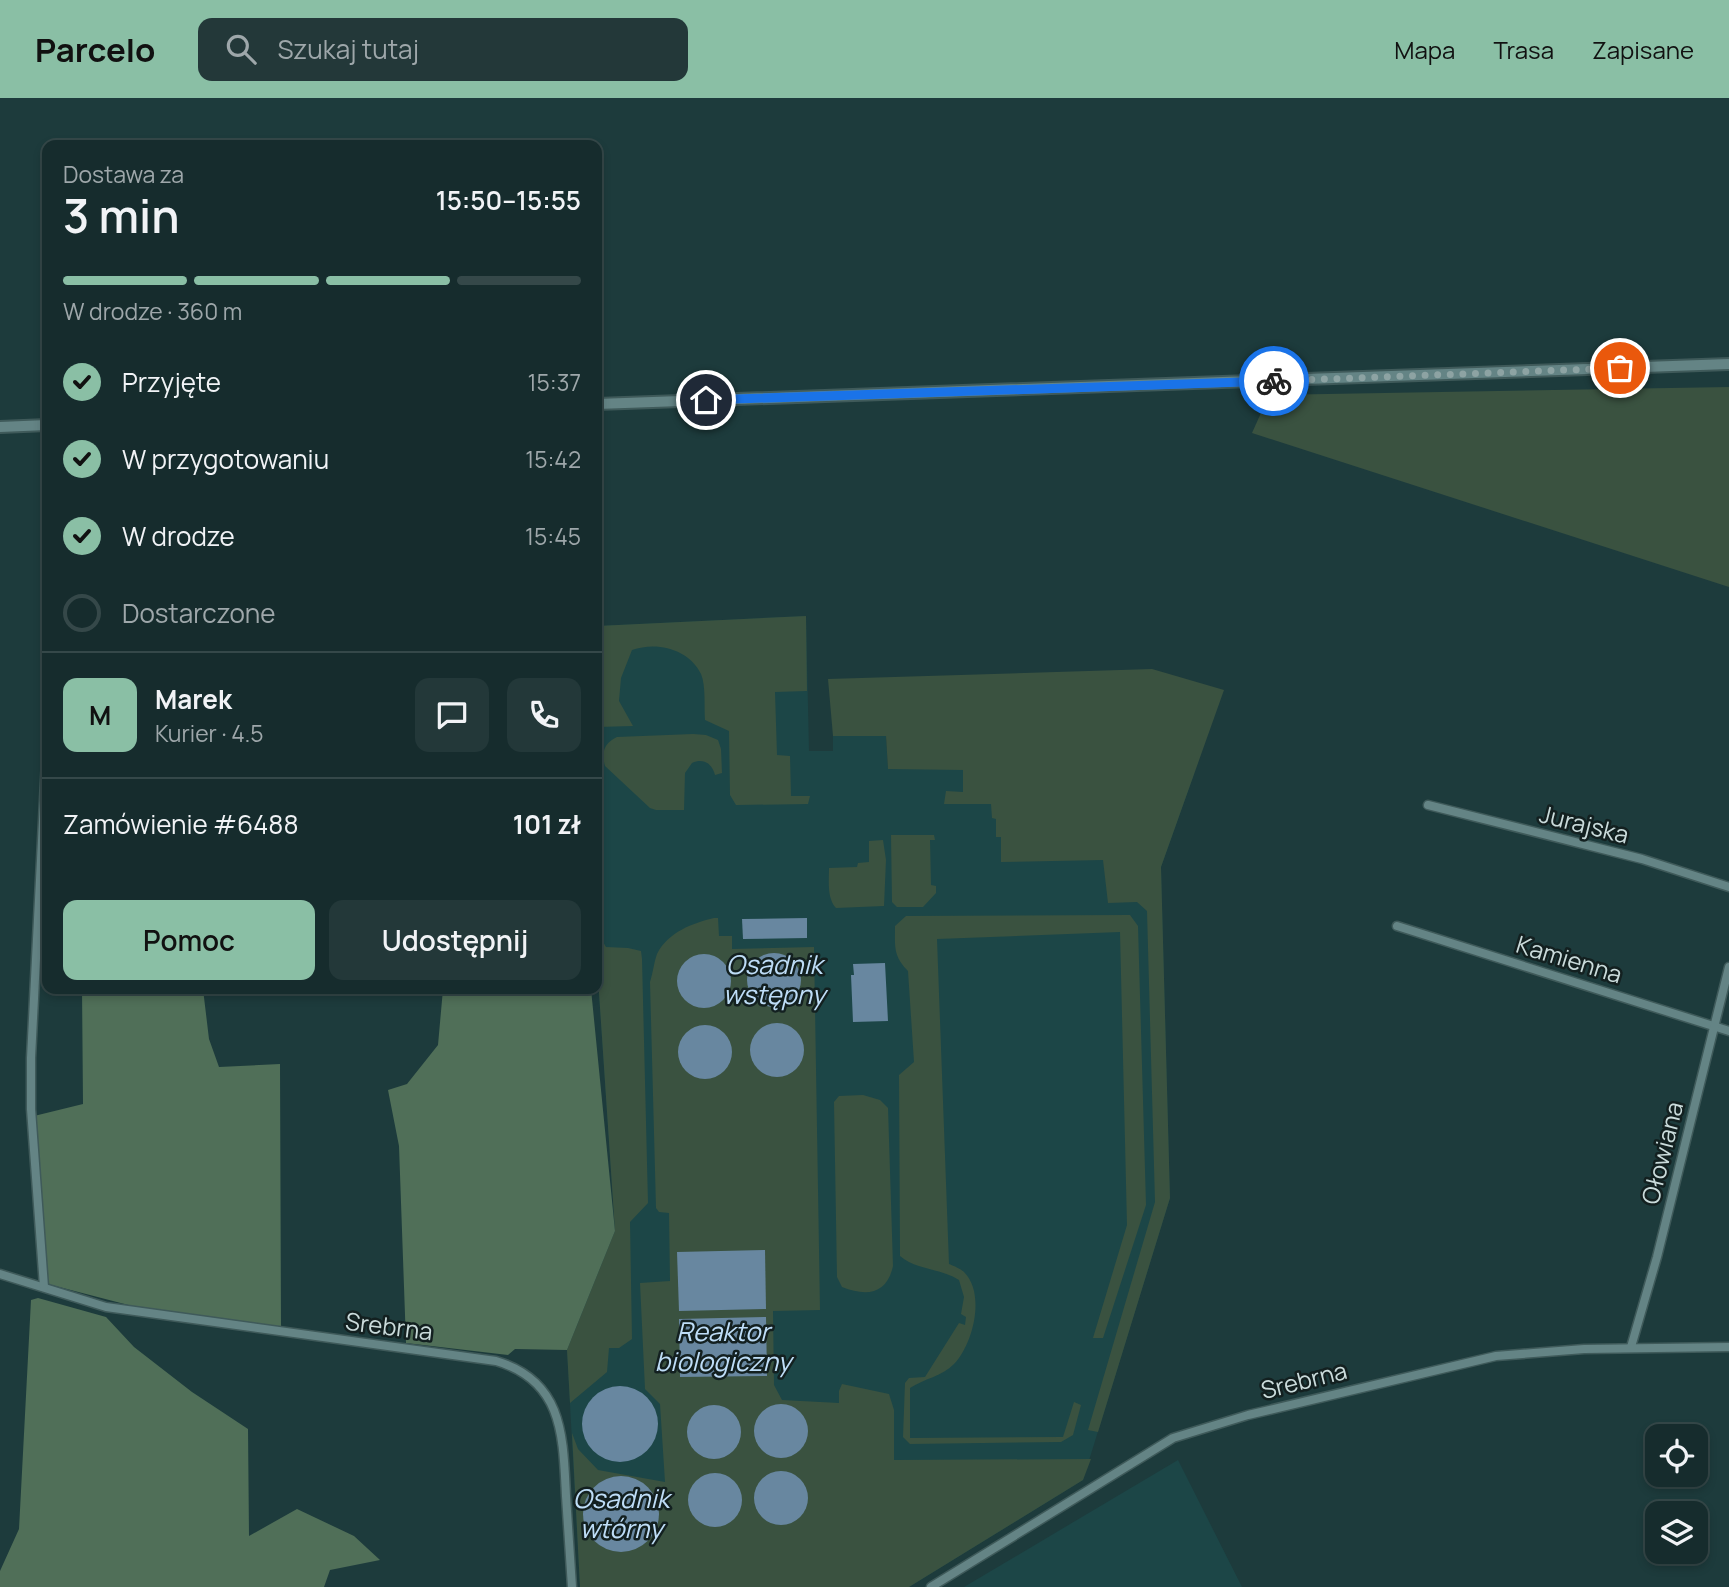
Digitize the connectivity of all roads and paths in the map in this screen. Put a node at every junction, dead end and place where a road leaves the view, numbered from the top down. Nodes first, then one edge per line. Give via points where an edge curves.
1 (1729, 364) edge
2 (602, 404) edge
3 (42, 425) edge
4 (0, 427) edge
5 (1428, 805) dead end
6 (42, 840) edge
7 (1729, 887) edge
8 (1397, 926) dead end
9 (1729, 967) edge
10 (1714, 1026) junction
11 (1729, 1031) edge
12 (0, 1274) edge
13 (44, 1287) junction
14 (1729, 1346) edge
15 (1631, 1348) junction
16 (572, 1587) edge
17 (931, 1587) edge

1 - 2 street
3 - 4 street
5 - 7 street, Jurajska via 1642,859
6 - 13 street via 31,1109
8 - 10 street, Kamienna
9 - 10 street, Ołowiana
10 - 11 street, Kamienna
10 - 15 street, Ołowiana
12 - 13 street, Srebrna
13 - 16 street, Srebrna via 106,1307 482,1359 526,1374 545,1392 563,1433
14 - 15 street, Srebrna
15 - 17 street, Srebrna via 1496,1356 1248,1415 1173,1438

